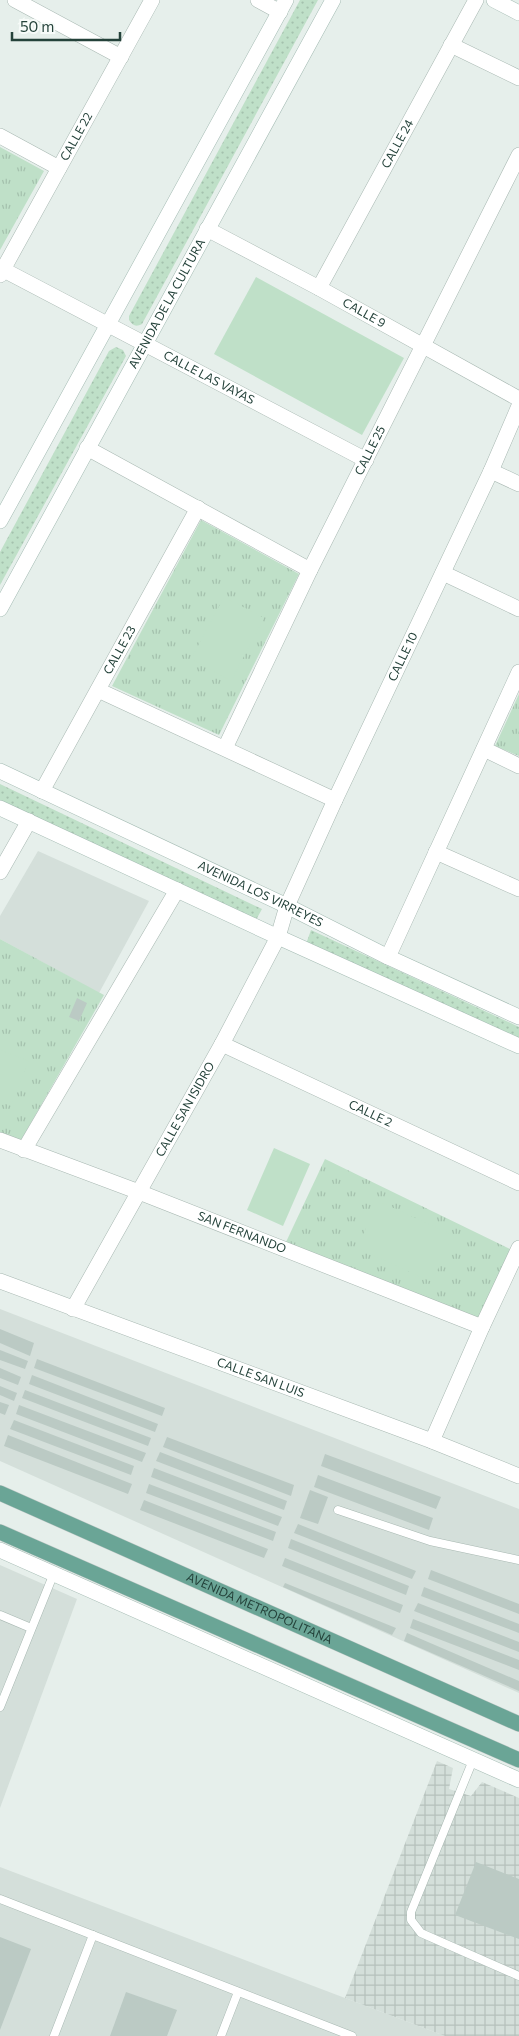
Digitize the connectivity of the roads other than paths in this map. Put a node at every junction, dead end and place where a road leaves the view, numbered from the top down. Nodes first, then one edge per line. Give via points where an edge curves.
1 (14, 0) edge
2 (152, 0) edge
3 (258, 0) edge
4 (334, 0) edge
5 (476, 0) edge
6 (494, 0) edge
7 (283, 6) edge
8 (519, 13) edge
9 (451, 45) junction
10 (121, 57) junction
11 (519, 78) edge
12 (0, 136) edge
13 (519, 155) edge
14 (59, 168) junction
15 (208, 229) junction
16 (1, 271) edge
17 (319, 288) junction
18 (108, 326) junction
19 (145, 344) junction
20 (422, 346) junction
21 (519, 399) edge
22 (519, 406) edge
23 (88, 448) junction
24 (366, 460) junction
25 (491, 471) junction
26 (519, 484) edge
27 (198, 508) junction
28 (0, 521) edge
29 (310, 570) junction
30 (443, 573) junction
31 (0, 609) edge
32 (519, 609) edge
33 (519, 672) edge
34 (98, 690) junction
35 (226, 748) junction
36 (484, 749) junction
37 (519, 766) edge
38 (0, 771) edge
39 (42, 792) junction
40 (335, 800) junction
41 (0, 808) edge
42 (29, 821) junction
43 (436, 852) junction
44 (0, 872) edge
45 (519, 889) edge
46 (177, 890) junction
47 (288, 906) junction
48 (278, 937) junction
49 (388, 956) junction
50 (519, 1017) edge
51 (222, 1044) junction
52 (519, 1046) edge
53 (0, 1140) edge
54 (24, 1150) junction
55 (519, 1183) edge
56 (139, 1192) junction
57 (519, 1248) edge
58 (0, 1281) edge
59 (73, 1308) junction
60 (482, 1327) junction
61 (432, 1441) junction
62 (519, 1476) edge
63 (0, 1493) edge
64 (338, 1510) dead end
65 (0, 1532) edge
66 (0, 1550) edge
67 (519, 1560) edge
68 (54, 1574) junction
69 (0, 1615) edge
70 (32, 1628) junction
71 (0, 1707) edge
72 (519, 1724) edge
73 (473, 1760) junction
74 (519, 1760) edge
75 (519, 1780) edge
76 (0, 1899) edge
77 (92, 1935) junction
78 (519, 1976) edge
79 (238, 1992) junction
80 (54, 2036) edge
81 (221, 2036) edge
82 (352, 2036) edge

1 - 10 street
2 - 10 street, CALLE 22
3 - 7 street
4 - 15 street, AVENIDA DE LA CULTURA
5 - 9 street, CALLE 24
6 - 8 street
7 - 18 street
9 - 11 street
9 - 17 street, CALLE 24
10 - 14 street, CALLE 22
12 - 14 street
13 - 20 street, CALLE 25
14 - 16 street, CALLE 22
15 - 17 street, CALLE 9
15 - 19 street, AVENIDA DE LA CULTURA
16 - 18 street, CALLE LAS VAYAS
17 - 20 street, CALLE 9
18 - 19 street, CALLE LAS VAYAS
18 - 28 street
19 - 23 street, AVENIDA DE LA CULTURA
19 - 24 street, CALLE LAS VAYAS
20 - 21 street, CALLE 9
20 - 24 street, CALLE 25
22 - 25 street, CALLE 10
23 - 27 street
23 - 31 street, AVENIDA DE LA CULTURA
24 - 29 street, CALLE 25
25 - 26 street
25 - 30 street, CALLE 10
27 - 29 street
27 - 34 street, CALLE 23
29 - 35 street, CALLE 25
30 - 32 street
30 - 40 street, CALLE 10
33 - 36 street
34 - 35 street
34 - 39 street, CALLE 23
35 - 40 street
36 - 37 street
36 - 43 street
38 - 39 street, AVENIDA LOS VIRREYES
39 - 47 street, AVENIDA LOS VIRREYES
40 - 47 street, CALLE 10
41 - 42 street
42 - 44 street
42 - 46 street
43 - 45 street
43 - 49 street
46 - 48 street
46 - 54 street
47 - 48 street, CALLE SAN ISIDRO
47 - 49 street, AVENIDA LOS VIRREYES
48 - 51 street, CALLE SAN ISIDRO
48 - 52 street
49 - 50 street, AVENIDA LOS VIRREYES
51 - 55 street, CALLE 2
51 - 56 street, CALLE SAN ISIDRO
53 - 54 street, SAN FERNANDO
54 - 56 street, SAN FERNANDO
56 - 59 street, CALLE SAN ISIDRO
56 - 60 street, SAN FERNANDO
57 - 60 street
58 - 59 street, CALLE SAN LUIS
59 - 61 street, CALLE SAN LUIS
60 - 61 street
61 - 62 street, CALLE SAN LUIS
63 - 72 main road, AVENIDA METROPOLITANA
64 - 67 lane via 430,1541
65 - 74 main road
66 - 68 street
68 - 70 lane
68 - 73 street
69 - 70 lane
70 - 71 lane
73 - 75 street
73 - 78 lane via 411,1912 411,1920 421,1933
76 - 77 lane
77 - 79 lane
77 - 80 lane
79 - 81 lane
79 - 82 lane

